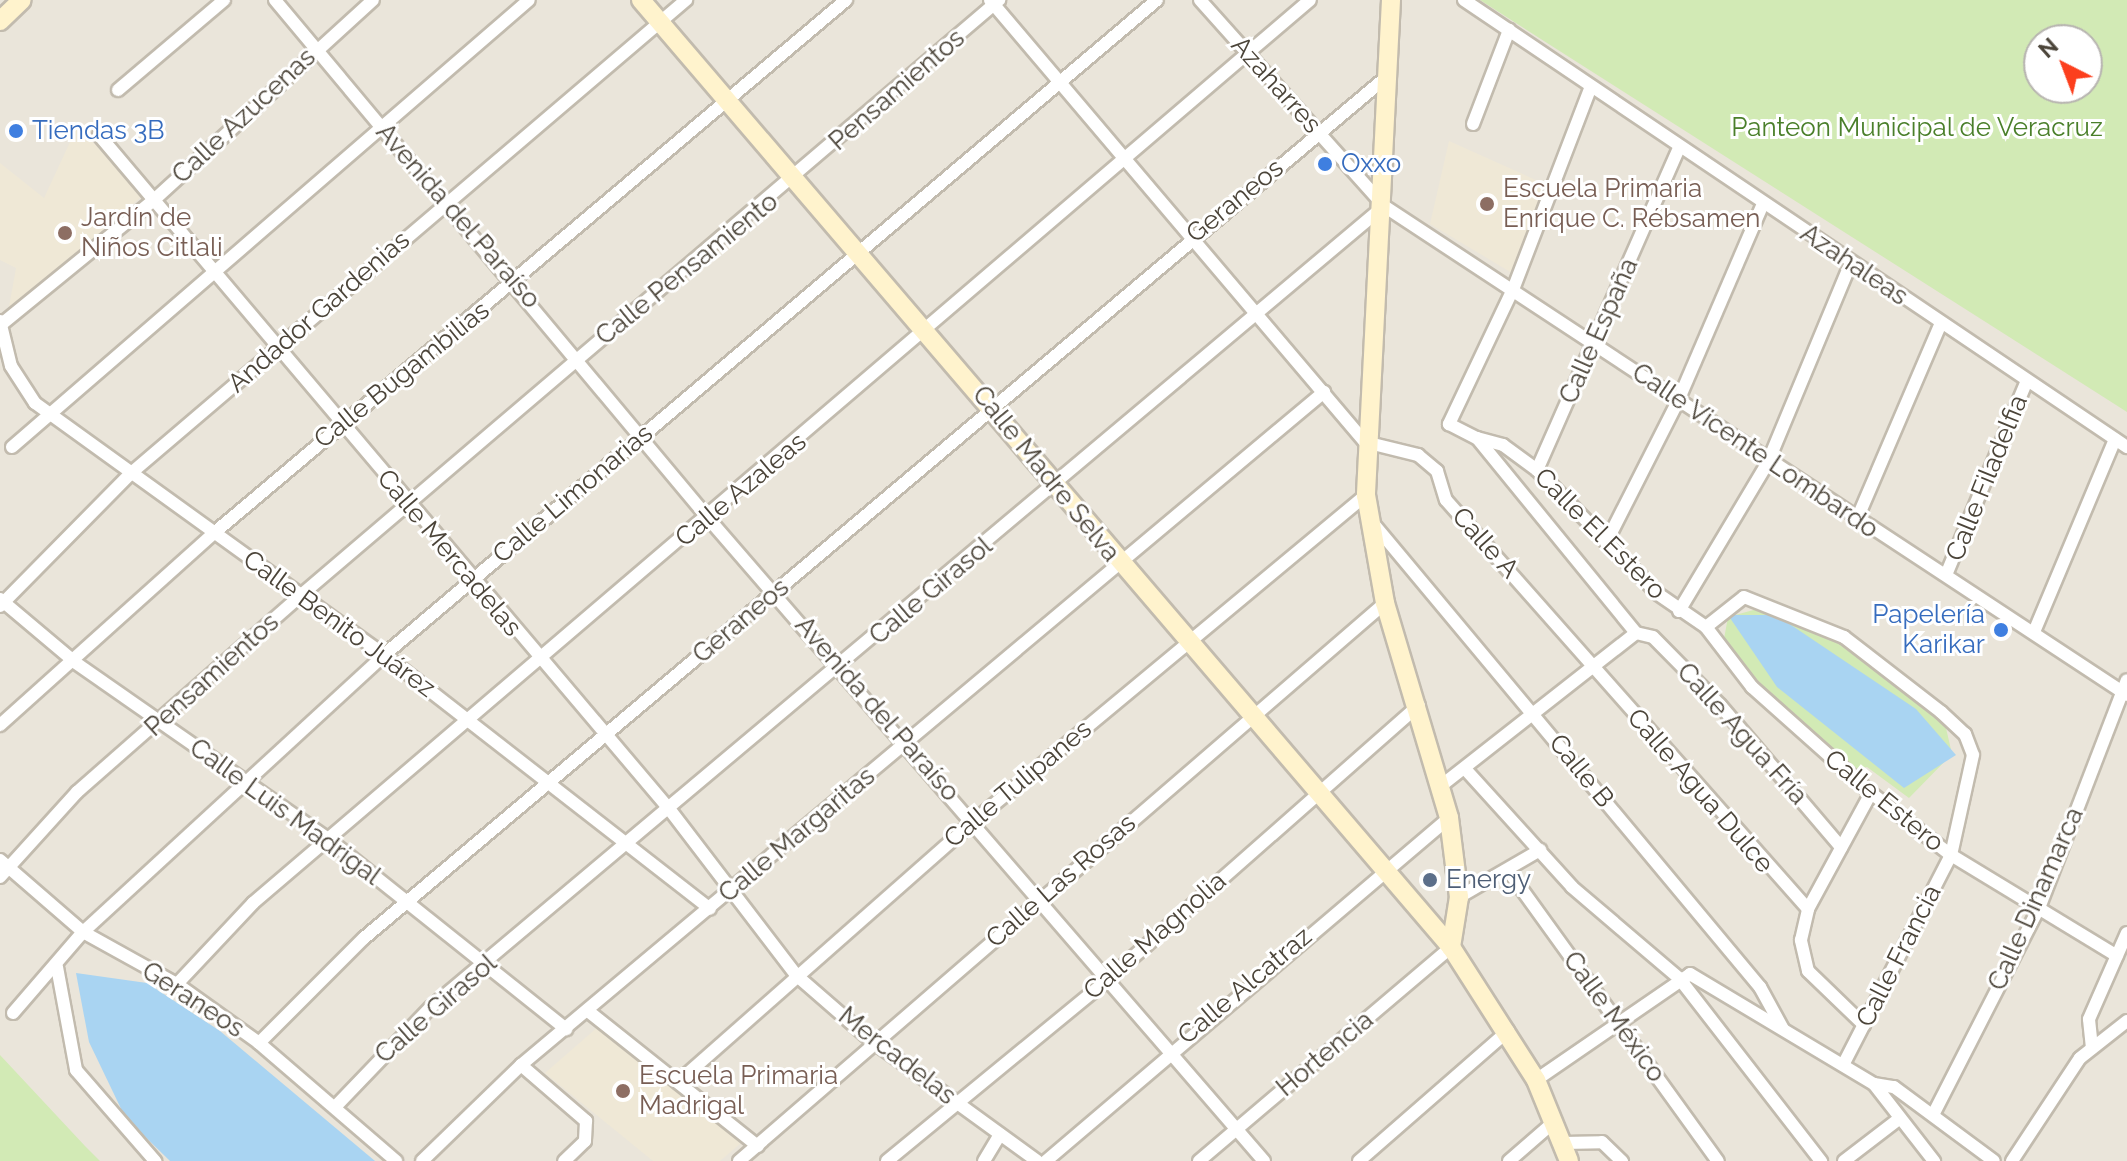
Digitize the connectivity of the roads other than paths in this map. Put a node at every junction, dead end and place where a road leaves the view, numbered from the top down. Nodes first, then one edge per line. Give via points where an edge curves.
1 (22, 0) edge
2 (224, 0) edge
3 (275, 0) edge
4 (373, 0) edge
5 (529, 0) edge
6 (641, 0) edge
7 (686, 0) edge
8 (846, 0) edge
9 (1157, 0) edge
10 (1200, 0) edge
11 (1310, 0) edge
12 (1391, 0) edge
13 (1464, 0) edge
14 (994, 2) edge
15 (0, 21) edge
16 (660, 22) junction
17 (1509, 30) junction
18 (316, 49) junction
19 (1249, 56) junction
20 (1391, 73) junction
21 (1061, 81) junction
22 (1590, 89) junction
23 (118, 90) dead end
24 (727, 101) junction
25 (1473, 124) dead end
26 (381, 127) junction
27 (1319, 134) junction
28 (99, 135) dead end
29 (1679, 148) junction
30 (1127, 160) junction
31 (794, 181) junction
32 (155, 199) junction
33 (447, 202) junction
34 (1763, 204) junction
35 (1384, 206) junction
36 (1192, 236) junction
37 (857, 252) junction
38 (1851, 263) junction
39 (211, 273) junction
40 (515, 282) junction
41 (1514, 287) junction
42 (1259, 311) junction
43 (2, 322) edge
44 (1941, 323) junction
45 (927, 332) junction
46 (1594, 343) junction
47 (275, 350) junction
48 (579, 357) junction
49 (2027, 380) junction
50 (1324, 392) junction
51 (1678, 401) junction
52 (994, 408) junction
53 (48, 413) junction
54 (340, 425) junction
55 (641, 437) junction
56 (1477, 438) junction
57 (2115, 439) junction
58 (1365, 442) junction
59 (12, 447) dead end
60 (2127, 447) edge
61 (1768, 462) junction
62 (1537, 470) junction
63 (130, 474) junction
64 (1057, 484) junction
65 (1366, 495) junction
66 (407, 503) junction
67 (708, 518) junction
68 (1857, 519) junction
69 (1371, 521) junction
70 (214, 533) junction
71 (1606, 543) junction
72 (1121, 567) junction
73 (1946, 575) junction
74 (472, 578) junction
75 (775, 593) junction
76 (300, 596) junction
77 (1, 603) edge
78 (1385, 603) junction
79 (1679, 611) junction
80 (1706, 627) junction
81 (2034, 632) junction
82 (1636, 633) junction
83 (1190, 639) junction
84 (384, 655) junction
85 (539, 660) junction
86 (76, 663) junction
87 (843, 666) junction
88 (1593, 671) junction
89 (2125, 689) edge
90 (1419, 705) junction
91 (1255, 713) junction
92 (1538, 717) junction
93 (466, 720) junction
94 (161, 723) junction
95 (0, 725) edge
96 (602, 736) junction
97 (906, 741) junction
98 (1467, 771) junction
99 (548, 781) junction
100 (241, 782) junction
101 (1442, 785) junction
102 (1319, 790) junction
103 (1871, 793) junction
104 (670, 810) junction
105 (1449, 818) junction
106 (974, 821) junction
107 (328, 839) junction
108 (631, 842) junction
109 (1841, 847) junction
110 (1540, 850) junction
111 (1951, 855) junction
112 (3, 868) edge
113 (1386, 869) junction
114 (1510, 873) junction
115 (732, 888) junction
116 (1459, 897) junction
117 (1039, 902) junction
118 (411, 903) junction
119 (2039, 908) junction
120 (710, 909) junction
121 (1808, 909) junction
122 (83, 932) junction
123 (2127, 933) edge
124 (1451, 947) junction
125 (2117, 956) junction
126 (488, 963) junction
127 (57, 967) junction
128 (796, 975) junction
129 (1679, 978) junction
130 (1106, 981) junction
131 (177, 984) junction
132 (588, 1011) junction
133 (13, 1013) dead end
134 (2127, 1021) edge
135 (1617, 1022) junction
136 (1864, 1025) junction
137 (566, 1029) junction
138 (1783, 1029) junction
139 (1508, 1031) junction
140 (872, 1041) junction
141 (259, 1043) junction
142 (2092, 1048) junction
143 (1168, 1050) junction
144 (1844, 1063) junction
145 (521, 1065) junction
146 (1536, 1080) junction
147 (678, 1082) junction
148 (1874, 1084) junction
149 (957, 1102) junction
150 (336, 1106) junction
151 (1934, 1113) junction
152 (1899, 1119) junction
153 (1555, 1121) junction
154 (1237, 1128) junction
155 (1000, 1134) junction
156 (758, 1146) junction
157 (1566, 1152) edge
158 (155, 1161) edge
159 (396, 1161) edge
160 (422, 1161) edge
161 (564, 1161) edge
162 (739, 1161) edge
163 (887, 1161) edge
164 (984, 1161) edge
165 (1037, 1161) edge
166 (1046, 1161) edge
167 (1199, 1161) edge
168 (1264, 1161) edge
169 (1359, 1161) edge
170 (1509, 1161) edge
171 (1622, 1161) edge
172 (1718, 1161) edge
173 (1821, 1161) edge
174 (1844, 1161) edge
175 (1934, 1161) edge
176 (1994, 1161) edge
177 (2012, 1161) edge

1 - 15 street
2 - 23 street
3 - 18 street, Avenida del Paraíso
4 - 18 street, Calle Azucenas
5 - 26 street
6 - 16 street, Calle Madre Selva
7 - 16 street, Andador Gardenias
8 - 24 street, Calle Bugambilias
9 - 21 street, Calle Limonarias
10 - 19 street, Azaharres
11 - 19 street, Calle Azaleas
12 - 20 street
13 - 17 street, Azahaleas
14 - 21 street
14 - 31 street, Pensamientos
16 - 24 street, Calle Madre Selva
16 - 33 street, Andador Gardenias
17 - 22 street, Azahaleas
17 - 25 street
18 - 26 street, Avenida del Paraíso
18 - 32 street, Calle Azucenas
19 - 27 street, Azaharres
19 - 30 street, Calle Azaleas
20 - 27 street, Geraneos
20 - 35 street
21 - 30 street
21 - 37 street, Calle Limonarias
22 - 29 street, Azahaleas
22 - 41 street
24 - 31 street, Calle Madre Selva
24 - 40 street, Calle Bugambilias
26 - 33 street, Avenida del Paraíso
26 - 39 street
27 - 35 street, Azaharres
27 - 36 street, Geraneos
28 - 32 street, Calle Mercadelas
29 - 34 street, Azahaleas
29 - 46 street, Calle España
30 - 36 street
30 - 45 street, Calle Azaleas
31 - 37 street, Calle Madre Selva
31 - 48 street, Calle Pensamiento
32 - 39 street, Calle Mercadelas
32 - 43 street, Calle Azucenas
33 - 40 street, Avenida del Paraíso
33 - 47 street, Andador Gardenias
34 - 38 street, Azahaleas
34 - 51 street
35 - 41 street, Calle Vicente Lombardo
35 - 42 street, Calle Girasol
35 - 58 street
36 - 42 street
36 - 52 street, Geraneos
37 - 45 street, Calle Madre Selva
37 - 55 street, Calle Limonarias
38 - 44 street, Azahaleas
38 - 61 street
39 - 47 street, Calle Mercadelas
39 - 53 street
40 - 48 street, Avenida del Paraíso
40 - 54 street, Calle Bugambilias
41 - 46 street, Calle Vicente Lombardo
41 - 56 street, Calle El Estero via 1449,424
42 - 50 street
42 - 64 street, Calle Girasol
43 - 53 street, Calle Benito Juárez via 19,382
44 - 49 street, Azahaleas
44 - 68 street
45 - 52 street, Calle Madre Selva
45 - 67 street, Calle Azaleas
46 - 51 street, Calle Vicente Lombardo
46 - 62 street, Calle España
47 - 54 street, Calle Mercadelas
47 - 63 street, Andador Gardenias
48 - 55 street, Avenida del Paraíso
48 - 66 street, Pensamientos
49 - 57 street, Azahaleas
49 - 73 street, Calle Filadelfia
50 - 58 street
50 - 72 street, Calle Margaritas
51 - 61 street, Calle Vicente Lombardo
51 - 71 street
52 - 64 street, Calle Madre Selva
52 - 75 street, Geraneos
53 - 59 street
53 - 63 street, Calle Benito Juárez
54 - 66 street, Calle Mercadelas
54 - 70 street, Calle Bugambilias
55 - 67 street, Avenida del Paraíso
55 - 74 street, Calle Limonarias
56 - 62 street, Calle El Estero via 1503,445
56 - 82 street, Calle Agua Fría via 1502,477
57 - 60 street, Azahaleas
57 - 81 street
58 - 65 street
58 - 88 street, Calle A via 1418,455 1437,471 1446,500
61 - 68 street, Calle Vicente Lombardo
61 - 79 street
62 - 71 street, Calle El Estero
63 - 70 street, Calle Benito Juárez
63 - 77 street, Andador Gardenias
64 - 72 street, Calle Madre Selva
64 - 87 street, Calle Girasol
65 - 69 street
65 - 83 street, Calle Tulipanes
66 - 74 street, Calle Mercadelas
66 - 76 street, Pensamientos
67 - 75 street, Avenida del Paraíso
67 - 85 street, Calle Azaleas
68 - 73 street, Calle Vicente Lombardo
69 - 78 street
69 - 92 street, Calle B
70 - 76 street, Calle Benito Juárez
70 - 86 street, Calle Bugambilias
71 - 79 street, Calle El Estero
72 - 83 street, Calle Madre Selva
72 - 97 street, Calle Margaritas
73 - 81 street, Calle Vicente Lombardo
74 - 84 street, Calle Limonarias
74 - 85 street, Calle Mercadelas
75 - 87 street, Avenida del Paraíso
75 - 96 street, Geraneos
76 - 84 street, Calle Benito Juárez
76 - 94 street, Pensamientos
77 - 86 street, Calle Luis Madrigal
78 - 90 street
78 - 91 street, Calle Las Rosas
79 - 80 street, Calle Estero
80 - 103 street, Calle Estero via 1752,687
80 - 111 street, Calle Francia via 1744,597 1844,637 1965,734 1973,755
81 - 89 street, Calle Vicente Lombardo
82 - 88 street
82 - 109 street, Calle Agua Fría via 1653,637 1720,705
83 - 91 street, Calle Madre Selva
83 - 106 street, Calle Tulipanes
84 - 93 street, Calle Benito Juárez
84 - 100 street, Calle Limonarias
85 - 93 street, Calle Azaleas
85 - 96 street, Calle Mercadelas
86 - 94 street, Calle Luis Madrigal
86 - 95 street, Calle Bugambilias
87 - 97 street, Avenida del Paraíso
87 - 104 street, Calle Girasol
88 - 92 street
88 - 121 street, Calle Agua Dulce
89 - 119 street, Calle Dinamarca
90 - 101 street
90 - 102 street, Calle Magnolia
91 - 102 street, Calle Madre Selva
91 - 117 street, Calle Las Rosas
92 - 98 street
92 - 138 street, Calle B via 1760,987
93 - 99 street, Calle Benito Juárez
93 - 107 street, Calle Azaleas
94 - 100 street, Calle Luis Madrigal
94 - 112 street, Pensamientos via 77,792
96 - 99 street, Geraneos
96 - 104 street, Calle Mercadelas
97 - 106 street, Avenida del Paraíso
97 - 115 street, Calle Margaritas
98 - 101 street
98 - 110 street
99 - 108 street, Calle Benito Juárez
99 - 118 street, Geraneos
100 - 107 street, Calle Luis Madrigal
100 - 122 street, Calle Limonarias
101 - 105 street
102 - 113 street, Calle Madre Selva
102 - 130 street, Calle Magnolia
103 - 109 street
103 - 111 street, Calle Estero
104 - 108 street, Calle Girasol
104 - 115 street, Calle Mercadelas
105 - 113 street, Calle Alcatraz
105 - 116 street
106 - 117 street, Avenida del Paraíso
106 - 128 street, Calle Tulipanes
107 - 118 street, Calle Luis Madrigal
107 - 131 street, Calle Azaleas
108 - 120 street, Calle Benito Juárez
108 - 126 street, Calle Girasol
109 - 121 street
110 - 114 street
110 - 129 street via 1572,887
111 - 119 street, Calle Estero
111 - 136 street, Calle Francia
112 - 122 street, Geraneos
113 - 124 street, Calle Madre Selva
113 - 143 street, Calle Alcatraz
114 - 116 street
114 - 135 street, Calle México
115 - 120 street, Calle Margaritas
115 - 128 street, Calle Mercadelas
116 - 124 street
117 - 130 street, Avenida del Paraíso
117 - 140 street, Calle Las Rosas
118 - 126 street, Calle Luis Madrigal
118 - 141 street, Geraneos via 334,964
119 - 125 street, Calle Estero
119 - 151 street, Calle Dinamarca
120 - 132 street, Calle Margaritas
121 - 136 street via 1801,940 1808,971
122 - 127 street, Calle Limonarias
122 - 131 street, Geraneos
123 - 125 street
124 - 139 street, Calle Madre Selva
124 - 154 street, Hortencia
125 - 142 street via 2089,1019
126 - 137 street, Calle Luis Madrigal
126 - 150 street, Calle Girasol via 390,1044
127 - 133 street, Calle Limonarias
127 - 158 street via 76,1070
128 - 140 street, Mercadelas
128 - 147 street, Calle Tulipanes
129 - 135 street
129 - 138 street via 1705,979
129 - 173 street
130 - 143 street, Avenida del Paraíso
130 - 149 street, Calle Magnolia
131 - 141 street, Geraneos
132 - 137 street, Calle Margaritas
132 - 147 street
134 - 142 street
135 - 146 street
135 - 172 street, Calle México
136 - 144 street, Calle Francia
137 - 145 street, Calle Margaritas
138 - 144 street
139 - 146 street, Calle Madre Selva
139 - 169 street
140 - 149 street, Mercadelas
140 - 156 street, Calle Las Rosas
141 - 150 street
142 - 177 street
143 - 154 street, Avenida del Paraíso
143 - 166 street, Calle Alcatraz
144 - 148 street
145 - 160 street, Calle Margaritas
145 - 161 street via 586,1121 585,1141
146 - 153 street, Calle Madre Selva
147 - 156 street
148 - 151 street via 1894,1087
148 - 152 street
149 - 155 street, Mercadelas
149 - 163 street, Calle Magnolia
150 - 159 street
151 - 176 street
152 - 174 street
152 - 175 street
153 - 157 street, Calle Madre Selva
153 - 170 street
154 - 167 street, Hortencia
154 - 168 street, Avenida del Paraíso
155 - 164 street
155 - 165 street
156 - 162 street, Calle Las Rosas
157 - 171 street via 1602,1142

